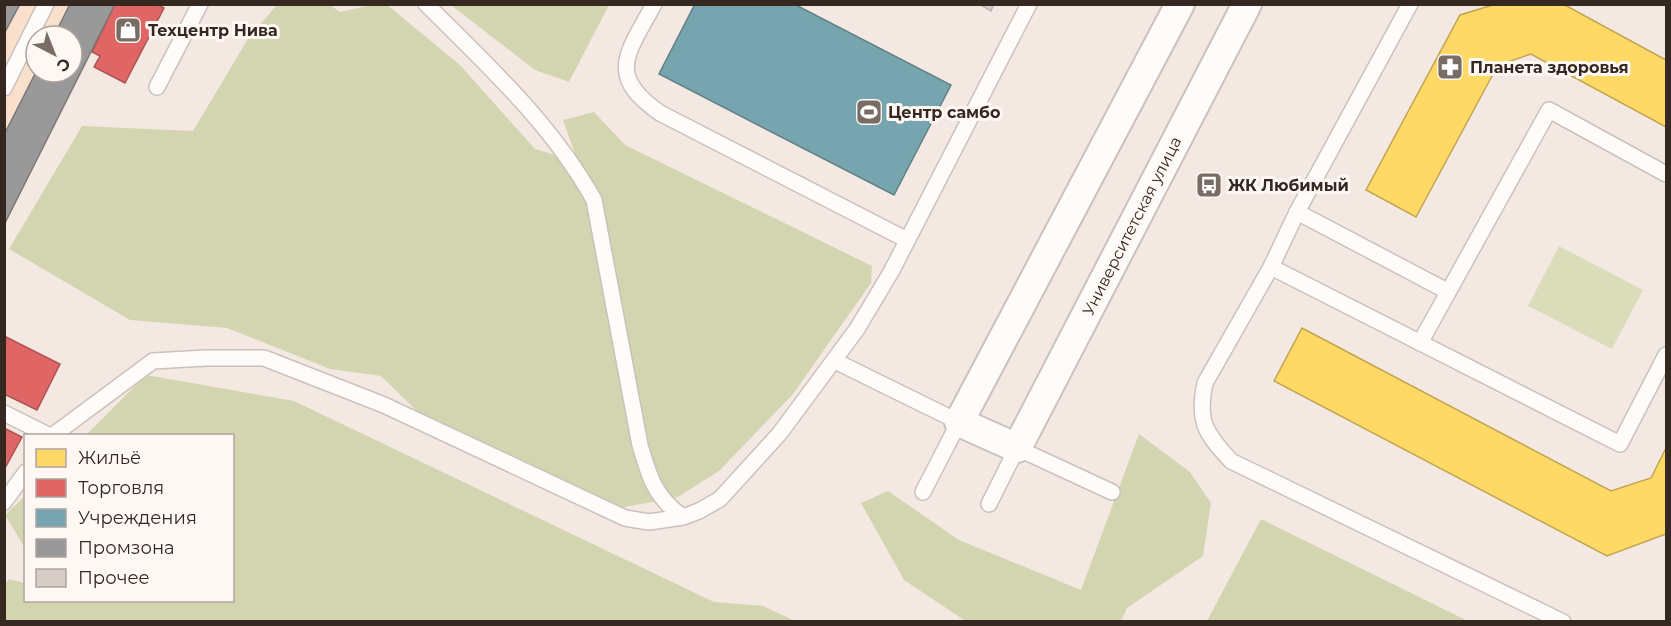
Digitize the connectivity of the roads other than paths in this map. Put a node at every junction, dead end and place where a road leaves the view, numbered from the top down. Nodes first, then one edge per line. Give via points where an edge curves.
1 (46, 4) edge
2 (200, 4) edge
3 (426, 4) edge
4 (654, 4) edge
5 (1029, 4) edge
6 (1180, 4) edge
7 (1247, 4) edge
8 (1410, 4) edge
9 (157, 87) dead end
10 (4, 88) edge
11 (1666, 174) edge
12 (1297, 212) junction
13 (907, 240) junction
14 (1271, 267) junction
15 (1448, 291) junction
16 (1420, 343) junction
17 (1666, 355) edge
18 (836, 361) junction
19 (4, 413) edge
20 (959, 422) junction
21 (49, 434) edge
22 (52, 434) edge
23 (1017, 448) junction
24 (24, 475) edge
25 (923, 492) dead end
26 (1112, 492) dead end
27 (4, 502) edge
28 (989, 504) dead end
29 (683, 517) junction
30 (1563, 621) edge

1 - 10 lane
2 - 9 lane
3 - 29 lane via 554,138 594,200 640,445 660,498
4 - 13 lane via 625,68 630,86 643,102
5 - 13 lane
6 - 20 street
7 - 23 street, Университетская улица
8 - 12 lane
11 - 15 lane via 1549,110
12 - 14 lane
12 - 15 lane
13 - 18 lane
14 - 16 lane
14 - 30 lane via 1205,383 1200,405 1204,427 1216,445 1231,460
15 - 16 lane
16 - 17 lane via 1620,444
18 - 20 lane
18 - 29 lane via 780,433 720,499
19 - 21 lane
20 - 23 street
20 - 25 lane
22 - 29 lane via 153,362 264,358 384,405 625,518 649,522
23 - 26 lane
23 - 28 lane
24 - 27 lane

